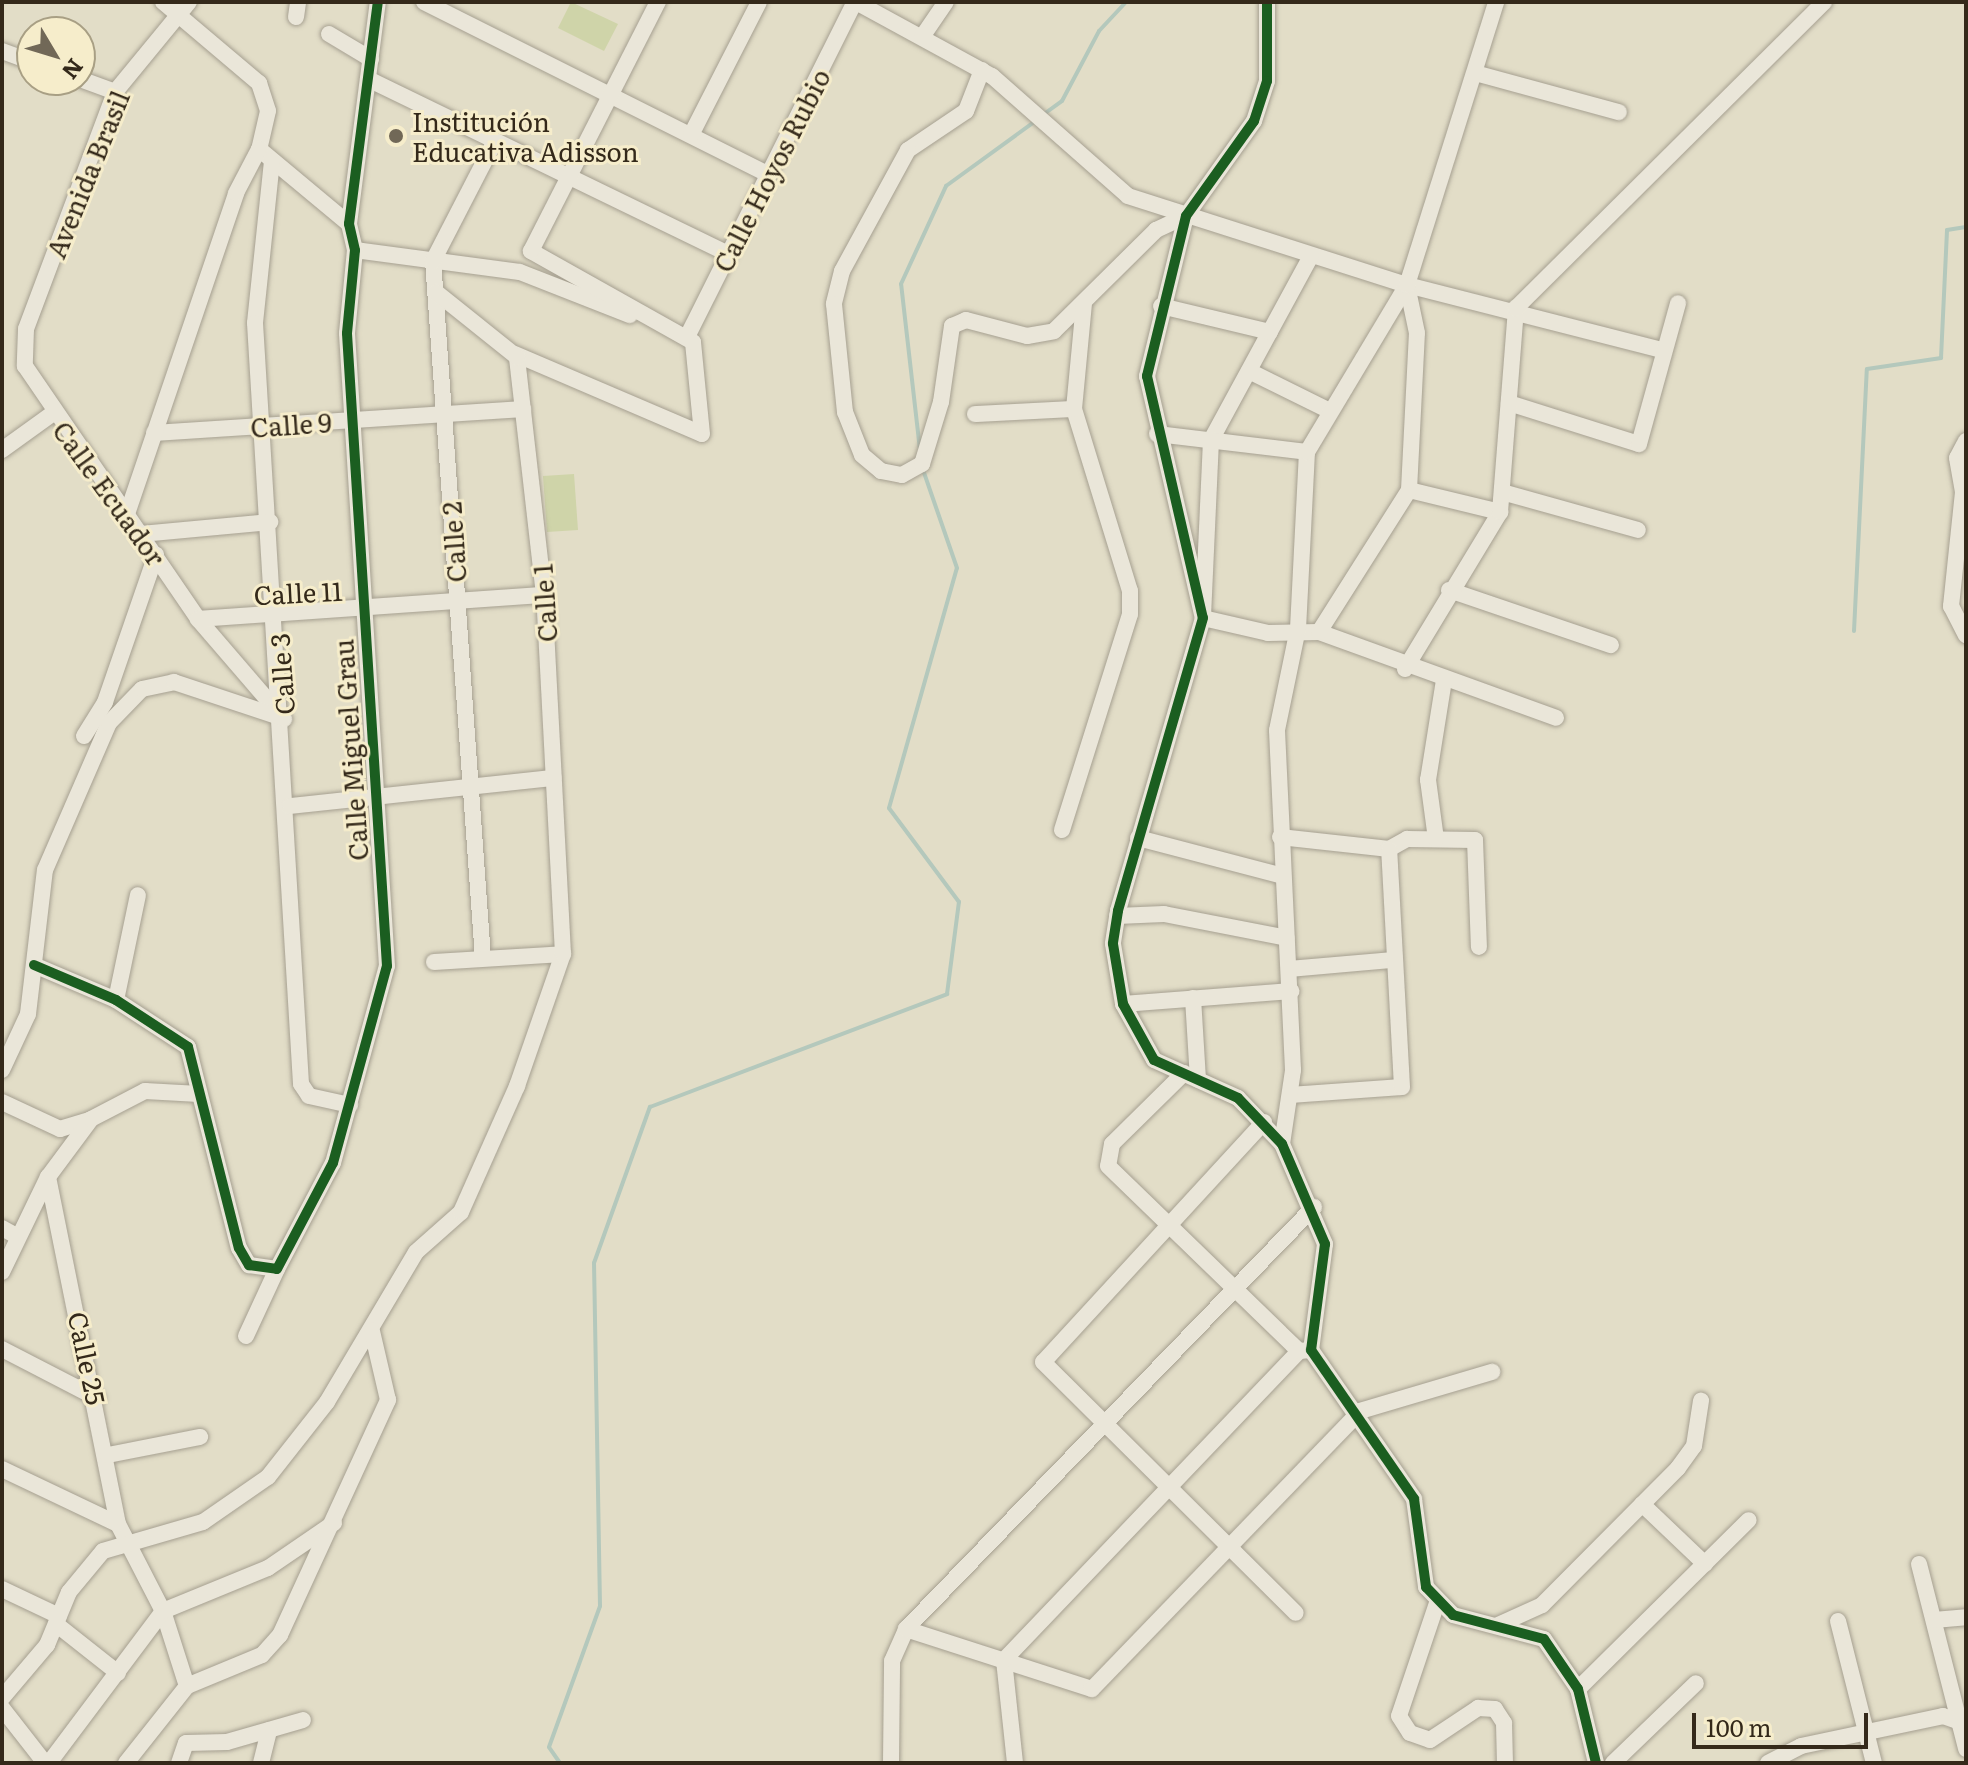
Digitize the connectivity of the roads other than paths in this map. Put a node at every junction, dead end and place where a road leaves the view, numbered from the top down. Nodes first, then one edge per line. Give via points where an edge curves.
1 (163, 2) edge
2 (378, 2) edge
3 (424, 2) edge
4 (658, 2) edge
5 (759, 2) edge
6 (856, 2) edge
7 (946, 2) edge
8 (1267, 2) edge
9 (1496, 2) edge
10 (1824, 2) edge
11 (184, 8) edge
12 (329, 34) dead end
13 (922, 37) junction
14 (371, 59) junction
15 (982, 70) junction
16 (1475, 73) junction
17 (368, 79) junction
18 (96, 85) edge
19 (115, 92) junction
20 (610, 95) junction
21 (1619, 112) dead end
22 (691, 135) junction
23 (495, 141) junction
24 (259, 149) junction
25 (272, 161) junction
26 (769, 175) junction
27 (569, 177) junction
28 (1186, 216) junction
29 (349, 224) junction
30 (355, 250) junction
31 (729, 254) junction
32 (1311, 256) junction
33 (433, 261) junction
34 (1407, 285) junction
35 (436, 292) junction
36 (1084, 303) junction
37 (1678, 303) dead end
38 (1161, 306) junction
39 (1516, 308) junction
40 (1270, 332) junction
41 (687, 337) junction
42 (1662, 350) junction
43 (515, 354) junction
44 (25, 366) joint
45 (550, 369) junction
46 (1249, 371) junction
47 (521, 388) junction
48 (1509, 403) junction
49 (523, 409) junction
50 (1074, 409) junction
51 (1330, 411) junction
52 (444, 413) junction
53 (52, 414) junction
54 (975, 414) dead end
55 (350, 420) junction
56 (263, 426) junction
57 (154, 433) junction
58 (1157, 434) junction
59 (1211, 440) junction
60 (1964, 446) edge
61 (2, 450) edge
62 (1307, 452) junction
63 (1409, 490) junction
64 (1502, 492) junction
65 (1500, 512) junction
66 (127, 514) junction
67 (270, 522) junction
68 (1638, 530) dead end
69 (1962, 533) edge
70 (141, 534) junction
71 (156, 555) junction
72 (1449, 590) junction
73 (544, 595) junction
74 (457, 602) junction
75 (362, 611) junction
76 (277, 615) junction
77 (1203, 618) junction
78 (1962, 618) edge
79 (198, 619) junction
80 (1298, 629) junction
81 (1319, 632) junction
82 (1966, 635) edge
83 (1611, 645) dead end
84 (1405, 669) junction
85 (1444, 680) junction
86 (105, 702) junction
87 (123, 707) junction
88 (1556, 718) dead end
89 (284, 719) junction
90 (84, 736) dead end
91 (554, 778) junction
92 (470, 788) junction
93 (376, 796) junction
94 (290, 806) junction
95 (1062, 830) dead end
96 (1280, 837) junction
97 (1138, 838) junction
98 (1436, 839) junction
99 (1389, 849) junction
100 (1283, 876) junction
101 (138, 895) dead end
102 (1117, 916) junction
103 (1287, 938) junction
104 (1479, 947) dead end
105 (563, 954) junction
106 (483, 958) junction
107 (1391, 960) junction
108 (434, 962) dead end
109 (34, 965) junction
110 (1289, 969) junction
111 (1291, 991) junction
112 (1193, 998) junction
113 (116, 1000) junction
114 (1123, 1004) junction
115 (2, 1070) edge
116 (1191, 1077) junction
117 (199, 1094) junction
118 (1290, 1095) junction
119 (2, 1102) edge
120 (350, 1105) junction
121 (91, 1119) junction
122 (1264, 1122) junction
123 (1282, 1144) junction
124 (48, 1177) junction
125 (1314, 1207) junction
126 (1168, 1225) junction
127 (2, 1228) edge
128 (18, 1237) junction
129 (277, 1269) junction
130 (2, 1272) edge
131 (1234, 1289) junction
132 (372, 1331) junction
133 (246, 1336) dead end
134 (2, 1349) edge
135 (1305, 1350) junction
136 (1492, 1372) dead end
137 (97, 1398) junction
138 (1701, 1401) dead end
139 (1360, 1411) junction
140 (1108, 1423) junction
141 (200, 1437) dead end
142 (108, 1455) junction
143 (2, 1469) edge
144 (1170, 1483) junction
145 (1642, 1504) junction
146 (1749, 1520) dead end
147 (336, 1522) junction
148 (120, 1532) junction
149 (1231, 1544) junction
150 (1705, 1564) junction
151 (1919, 1564) dead end
152 (2, 1589) edge
153 (1437, 1603) junction
154 (163, 1611) junction
155 (1296, 1613) dead end
156 (1966, 1617) edge
157 (57, 1620) junction
158 (1934, 1620) junction
159 (1838, 1621) dead end
160 (1497, 1626) junction
161 (906, 1629) junction
162 (1004, 1660) junction
163 (118, 1673) junction
164 (1696, 1683) dead end
165 (187, 1686) junction
166 (1578, 1689) junction
167 (2, 1698) edge
168 (2, 1708) edge
169 (303, 1720) dead end
170 (1965, 1722) edge
171 (269, 1730) junction
172 (1872, 1735) junction
173 (1966, 1749) edge
174 (1777, 1761) edge
175 (47, 1763) edge
176 (126, 1763) edge
177 (179, 1763) edge
178 (261, 1763) edge
179 (891, 1763) edge
180 (1015, 1763) edge
181 (1505, 1763) edge
182 (1596, 1763) edge
183 (1613, 1763) edge
184 (1874, 1763) edge

1 - 11 street
2 - 14 street, Calle Miguel Grau
3 - 20 street
4 - 20 street
5 - 22 street
6 - 13 street
6 - 26 street, Calle Hoyos Rubio
7 - 13 street
8 - 28 street via 1267,81 1254,121
9 - 16 street
10 - 39 street
11 - 19 street, Avenida Brasil
11 - 24 street via 259,83 268,111
12 - 14 street
13 - 15 street
14 - 17 street, Calle Miguel Grau
15 - 28 street via 1128,196
15 - 36 street via 966,111 908,150 842,271 834,304 838,367 862,455 881,471 902,475 922,464 952,326 985,321 1041,336
16 - 21 street
16 - 34 street
17 - 23 street
17 - 29 street, Calle Miguel Grau
18 - 19 street
19 - 44 street, Avenida Brasil via 26,329
20 - 22 street
20 - 27 street
22 - 26 street
23 - 27 street
23 - 33 street
24 - 25 street
24 - 57 street via 236,193
25 - 29 street
25 - 56 street, Calle 3 via 255,323
26 - 31 street, Calle Hoyos Rubio
27 - 31 street
27 - 41 street via 531,251
28 - 32 street
28 - 36 street via 1156,230
28 - 38 street
29 - 30 street, Calle Miguel Grau
30 - 33 street
30 - 55 street, Calle Miguel Grau via 347,333
31 - 41 street, Calle Hoyos Rubio
32 - 34 street
32 - 40 street
33 - 35 street, Calle 2
33 - 41 street via 520,272
34 - 39 street
34 - 51 street
34 - 63 street via 1417,333
35 - 43 street
35 - 52 street, Calle 2
36 - 50 street
37 - 42 street
38 - 40 street
38 - 58 street via 1147,376
39 - 42 street
39 - 48 street
40 - 46 street
41 - 45 street via 696,353 702,434
42 - 48 street via 1660,384 1639,444
43 - 45 street
43 - 47 street, Calle 1
44 - 53 street, Calle Ecuador
45 - 47 street
46 - 51 street
46 - 59 street
47 - 49 street, Calle 1
48 - 64 street
49 - 52 street, Calle 9
49 - 73 street, Calle 1
50 - 54 street
50 - 95 street via 1130,614
51 - 62 street
52 - 55 street, Calle 9
52 - 74 street, Calle 2
53 - 61 street
53 - 66 street, Calle Ecuador
55 - 56 street, Calle 9
55 - 75 street, Calle Miguel Grau
56 - 57 street, Calle 9
56 - 67 street, Calle 3
57 - 66 street
58 - 59 street
58 - 77 street
59 - 62 street
59 - 77 street
60 - 69 street
62 - 80 street
63 - 65 street
63 - 81 street
64 - 65 street
64 - 68 street
65 - 72 street
66 - 70 street, Calle Ecuador
67 - 70 street
67 - 76 street, Calle 3
69 - 78 street via 1951,606
70 - 71 street, Calle Ecuador
71 - 79 street, Calle Ecuador
71 - 86 street
72 - 83 street
72 - 84 street
73 - 74 street, Calle 11
73 - 91 street, Calle 1
74 - 75 street, Calle 11
74 - 92 street, Calle 2
75 - 76 street, Calle 11
75 - 93 street, Calle Miguel Grau
76 - 79 street, Calle 11
76 - 89 street, Calle 3
77 - 80 street via 1268,633
77 - 97 street
78 - 82 street
79 - 89 street, Calle Ecuador
80 - 81 street
80 - 96 street via 1277,730
81 - 84 street
84 - 85 street
85 - 88 street
85 - 98 street via 1428,780
86 - 87 street
86 - 90 street
87 - 89 street via 142,689 174,682
87 - 109 street via 95,749 45,870
89 - 94 street, Calle 3
91 - 92 street
91 - 105 street, Calle 1
92 - 93 street
92 - 106 street, Calle 2
93 - 94 street
93 - 120 street, Calle Miguel Grau via 387,966
94 - 120 street, Calle 3 via 301,1084 309,1096
96 - 99 street
96 - 100 street
97 - 100 street
97 - 102 street
98 - 99 street via 1407,839
98 - 104 street via 1475,840
99 - 107 street
100 - 103 street
101 - 113 street
102 - 103 street via 1164,914
102 - 114 street via 1113,944
103 - 110 street
105 - 106 street
105 - 132 street via 517,1086 461,1212 416,1252
106 - 108 street
107 - 110 street
107 - 118 street via 1402,1087
109 - 113 street
109 - 115 street via 28,1014
110 - 111 street
111 - 112 street
111 - 118 street
112 - 114 street
112 - 116 street
113 - 117 street via 188,1047
114 - 116 street via 1139,1043
116 - 122 street via 1238,1098
116 - 126 street via 1107,1153 1108,1166
117 - 121 street via 175,1087 145,1091
117 - 129 street via 239,1248 249,1265
118 - 123 street
119 - 121 street via 60,1129
120 - 129 street, Calle Miguel Grau via 333,1163
121 - 124 street
122 - 123 street
122 - 126 street
123 - 125 street
124 - 128 street
124 - 137 street, Calle 25
125 - 131 street
125 - 135 street via 1325,1264
126 - 131 street
126 - 140 street via 1043,1362
127 - 128 street
128 - 130 street
129 - 133 street, Calle Miguel Grau
131 - 135 street
131 - 140 street
132 - 147 street via 388,1400
132 - 148 street via 268,1477 203,1522
134 - 137 street
135 - 139 street
135 - 144 street
136 - 139 street
137 - 142 street, Calle 25
138 - 145 street via 1694,1446
139 - 149 street
139 - 153 street via 1414,1499 1421,1568
140 - 144 street
140 - 161 street
141 - 142 street
142 - 148 street, Calle 25
143 - 148 street
144 - 149 street
144 - 162 street
145 - 150 street
145 - 160 street via 1542,1605
146 - 150 street
147 - 154 street via 268,1568
147 - 165 street via 280,1635 262,1655
148 - 154 street
148 - 157 street
149 - 155 street
149 - 162 street via 1092,1689
150 - 166 street
151 - 158 street
152 - 157 street
153 - 160 street via 1453,1615
153 - 181 street via 1399,1716 1410,1733 1430,1740 1478,1708 1495,1709 1504,1723
154 - 163 street
154 - 165 street
156 - 158 street
157 - 163 street
157 - 167 street
158 - 170 street
159 - 172 street
160 - 166 street via 1544,1639
161 - 162 street
161 - 179 street via 892,1661
162 - 180 street
163 - 175 street
164 - 183 street
165 - 176 street
166 - 182 street
168 - 175 street
169 - 171 street
170 - 172 street via 1943,1716
170 - 173 street
171 - 177 street via 227,1742 186,1743
171 - 178 street
172 - 174 street
172 - 184 street

